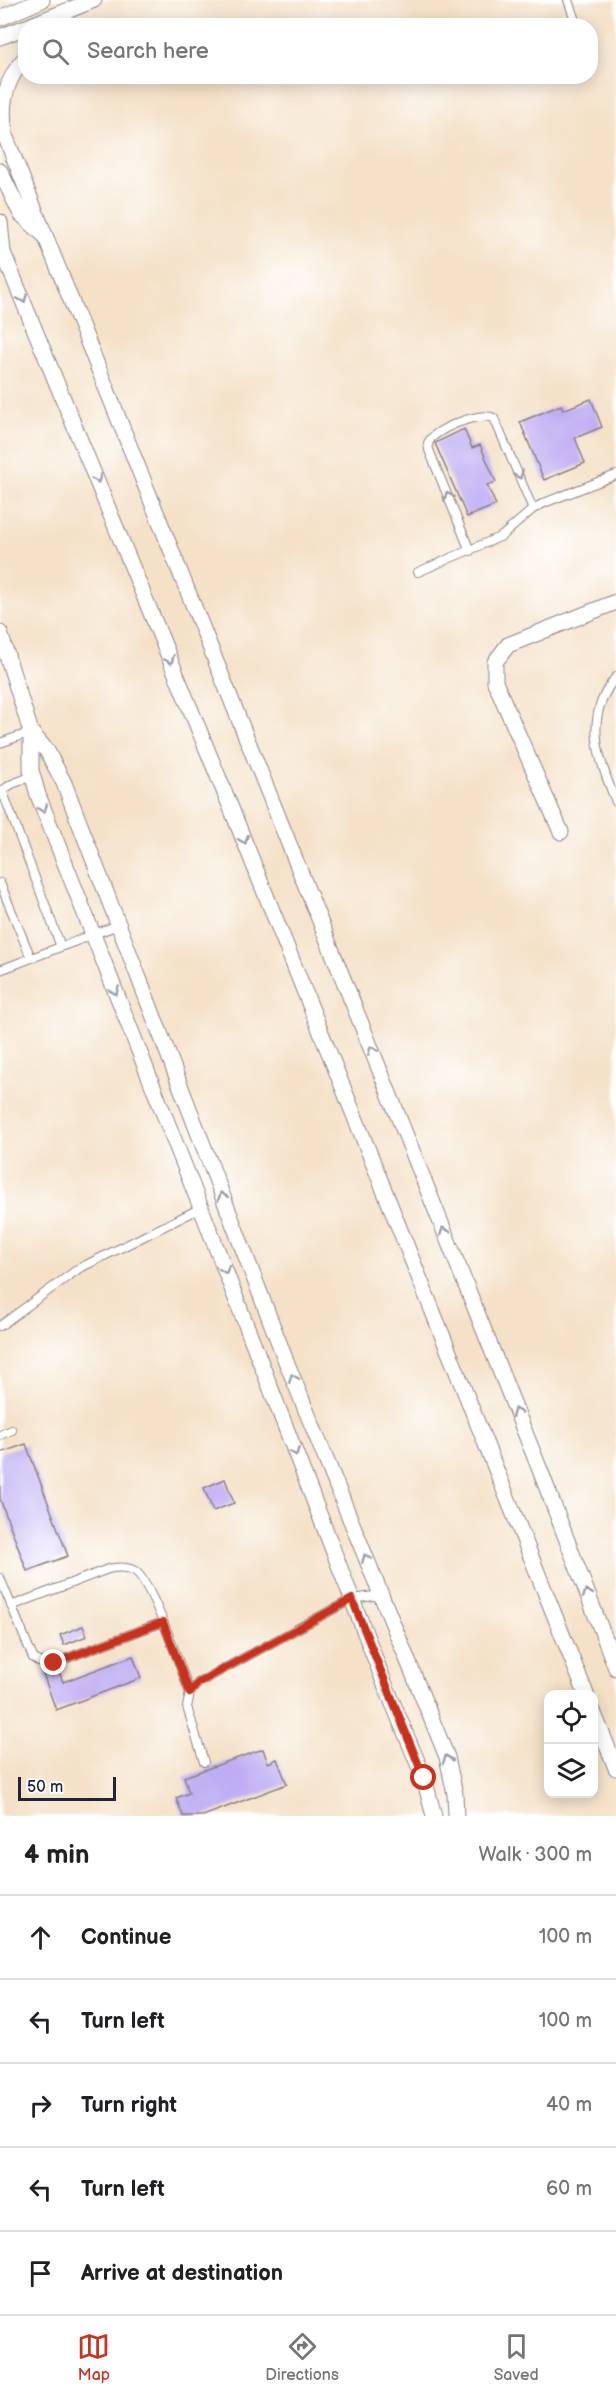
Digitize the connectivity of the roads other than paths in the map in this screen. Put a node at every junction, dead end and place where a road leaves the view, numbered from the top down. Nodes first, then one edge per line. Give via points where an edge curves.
1 (42, 0) edge
2 (568, 0) edge
3 (87, 3) edge
4 (0, 18) edge
5 (48, 18) edge
6 (72, 18) edge
7 (574, 18) edge
8 (18, 30) edge
9 (0, 38) edge
10 (18, 67) edge
11 (3, 129) edge
12 (0, 171) edge
13 (0, 222) edge
14 (47, 238) junction
15 (2, 248) edge
16 (616, 476) edge
17 (533, 509) junction
18 (470, 550) junction
19 (418, 572) dead end
20 (616, 602) edge
21 (0, 633) edge
22 (616, 677) edge
23 (31, 732) junction
24 (0, 742) edge
25 (33, 776) junction
26 (1, 791) edge
27 (616, 802) edge
28 (561, 832) dead end
29 (0, 883) edge
30 (118, 925) junction
31 (93, 935) junction
32 (61, 947) junction
33 (31, 958) junction
34 (0, 970) edge
35 (201, 1208) junction
36 (0, 1326) edge
37 (12, 1430) dead end
38 (0, 1435) edge
39 (0, 1578) edge
40 (381, 1595) junction
41 (352, 1599) junction
42 (11, 1606) junction
43 (163, 1622) junction
44 (616, 1668) edge
45 (584, 1690) edge
46 (190, 1693) junction
47 (598, 1723) edge
48 (204, 1762) dead end
49 (616, 1768) edge
50 (434, 1816) edge
51 (456, 1816) edge

1 - 4 street
2 - 7 lane
3 - 5 street
3 - 6 street
8 - 9 street
10 - 11 street via 5,96
11 - 14 street
12 - 14 street via 21,214
13 - 15 street
44 -> 14 street
15 -> 45 street
16 - 17 lane
17 - 18 lane via 502,536
18 -> 17 lane via 429,450 428,442 435,433 478,416 494,418
18 - 19 lane
20 - 28 street via 515,642 495,662 495,682
21 - 23 street
22 - 27 lane via 603,699 596,739 599,759
23 - 24 lane
23 - 25 street
23 - 30 street via 59,772
25 - 26 lane
25 -> 31 street
26 - 32 lane
29 - 33 lane
30 - 31 lane
40 -> 30 street
31 - 32 lane
31 -> 35 street
32 - 33 lane
33 - 34 lane
35 - 36 lane via 78,1269
35 -> 41 street
37 - 38 lane
39 - 42 lane
40 - 41 lane
51 -> 40 street via 447,1757
41 - 46 lane via 198,1683
41 - 50 street via 424,1778
42 - 43 lane via 108,1569 127,1568 142,1578
42 - 43 lane via 33,1658 46,1663
43 - 46 lane
46 - 48 lane via 187,1707
47 - 49 street

